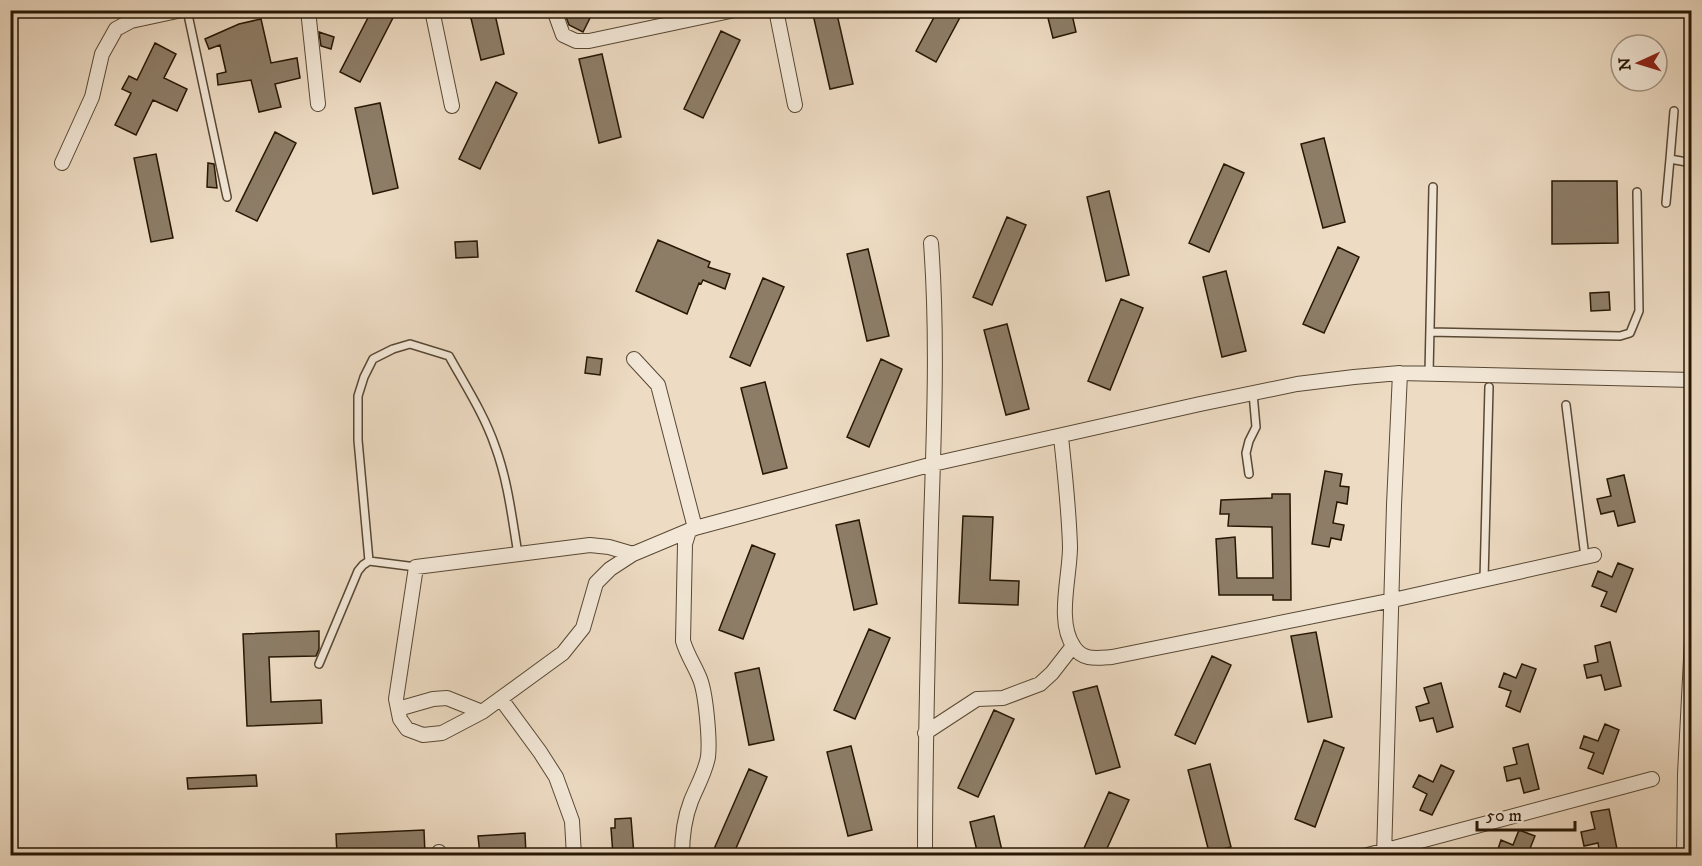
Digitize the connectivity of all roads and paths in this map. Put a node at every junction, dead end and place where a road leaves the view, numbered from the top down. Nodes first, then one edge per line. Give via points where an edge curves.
1 (19, 10) edge
2 (184, 10) edge
3 (308, 10) edge
4 (432, 10) edge
5 (554, 10) edge
6 (735, 10) edge
7 (776, 10) edge
8 (10, 13) edge
9 (318, 104) dead end
10 (795, 105) dead end
11 (452, 106) dead end
12 (1674, 111) dead end
13 (1670, 159) junction
14 (62, 163) dead end
15 (1692, 163) edge
16 (1433, 187) dead end
17 (1637, 192) dead end
18 (227, 197) dead end
19 (1666, 203) dead end
20 (931, 243) dead end
21 (1430, 332) junction
22 (634, 359) dead end
23 (1400, 373) junction
24 (1429, 374) junction
25 (1692, 380) edge
26 (1489, 387) dead end
27 (1253, 393) junction
28 (1566, 405) dead end
29 (1061, 437) junction
30 (933, 464) junction
31 (1249, 474) dead end
32 (692, 530) junction
33 (518, 554) junction
34 (633, 554) junction
35 (1589, 556) joint
36 (369, 561) junction
37 (416, 567) junction
38 (1484, 580) junction
39 (1393, 600) junction
40 (1692, 640) edge
41 (1073, 646) junction
42 (319, 664) dead end
43 (501, 699) junction
44 (398, 709) junction
45 (482, 712) junction
46 (1690, 716) edge
47 (925, 733) junction
48 (1652, 779) dead end
49 (1384, 853) edge
50 (574, 855) edge
51 (682, 855) edge
52 (925, 855) edge
53 (1364, 855) edge
54 (1684, 855) edge

1 - 8 street
2 - 14 street via 131,21 116,29 102,54 92,97
2 - 18 lane
3 - 9 street
4 - 11 street
5 - 6 street via 563,34 576,41
7 - 10 street
12 - 13 lane
13 - 15 lane
13 - 19 lane
16 - 21 lane
17 - 21 lane via 1639,311 1630,333 1620,336
20 - 30 street via 935,295
21 - 24 lane
22 - 32 street via 658,386
23 - 24 street
23 - 27 street
23 - 39 street
24 - 25 street
26 - 38 lane
27 - 29 street
27 - 31 lane via 1256,427 1246,453
28 - 35 lane
29 - 30 street
29 - 41 street via 1070,551 1065,612
30 - 32 street
30 - 47 street
32 - 34 street
32 - 51 street via 685,556 683,641 704,694 708,756 686,815
33 - 34 street via 590,545
33 - 36 lane via 506,483 495,444 476,403 449,356 410,344 373,359 358,396
33 - 37 street
34 - 43 street via 596,583 583,628 563,653
35 - 38 street
36 - 37 lane
36 - 42 lane via 358,571
37 - 44 street via 396,699
38 - 39 street
39 - 41 street via 1112,657 1081,655
39 - 49 street
40 - 46 street
41 - 47 street via 1040,684 1003,698 977,699
43 - 45 street
43 - 50 street via 556,777 572,821
44 - 45 street via 447,698
44 - 45 street via 407,729 423,735 442,733
46 - 54 street
47 - 52 street
48 - 49 street
49 - 53 street

